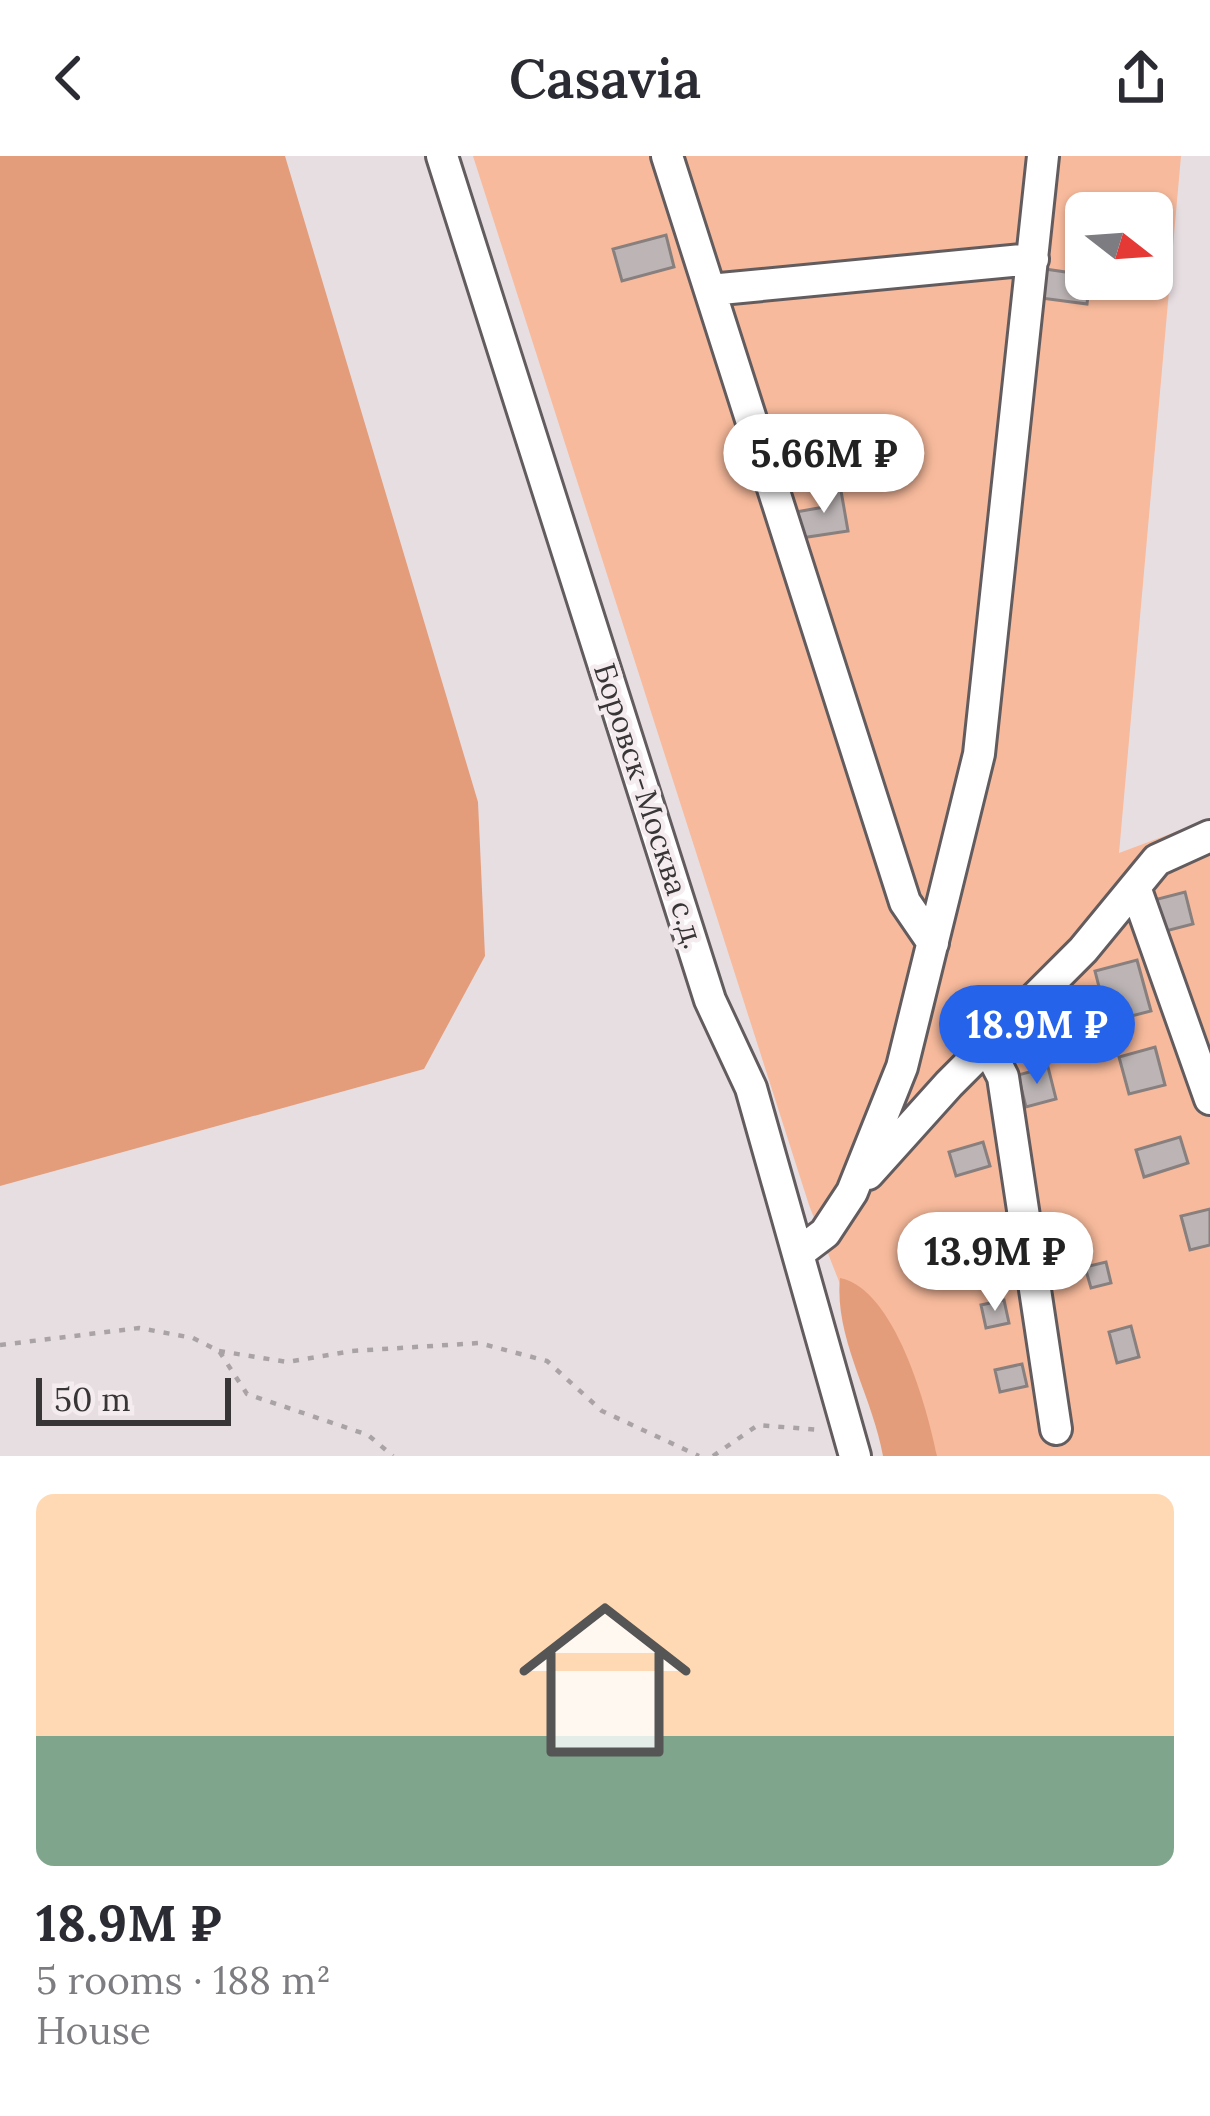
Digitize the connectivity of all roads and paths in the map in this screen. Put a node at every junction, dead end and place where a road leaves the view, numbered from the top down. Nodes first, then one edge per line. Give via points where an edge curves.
1 (442, 156) edge
2 (667, 156) edge
3 (1043, 156) edge
4 (1033, 259) junction
5 (710, 290) junction
6 (1210, 836) edge
7 (1135, 887) junction
8 (933, 943) junction
9 (987, 1046) junction
10 (1210, 1099) edge
11 (852, 1192) junction
12 (800, 1252) junction
13 (0, 1345) edge
14 (219, 1351) junction
15 (1056, 1429) dead end
16 (852, 1444) edge
17 (393, 1456) edge
18 (699, 1456) edge
19 (713, 1456) edge

1 - 12 street, Боровск-Москва с.д. via 703,977 751,1088
2 - 5 street
3 - 4 street
4 - 5 street
4 - 8 street via 979,754
5 - 8 street via 905,902
6 - 7 street via 1157,860
7 - 9 street
7 - 10 street
8 - 11 street via 902,1067
9 - 11 street
9 - 15 street via 1003,1077
11 - 12 street via 825,1233
12 - 16 street, Боровск-Москва с.д.
13 - 14 path via 139,1328
14 - 17 path via 247,1394 368,1435
14 - 18 path via 287,1362 479,1343 547,1361 602,1411
16 - 19 path via 758,1425

